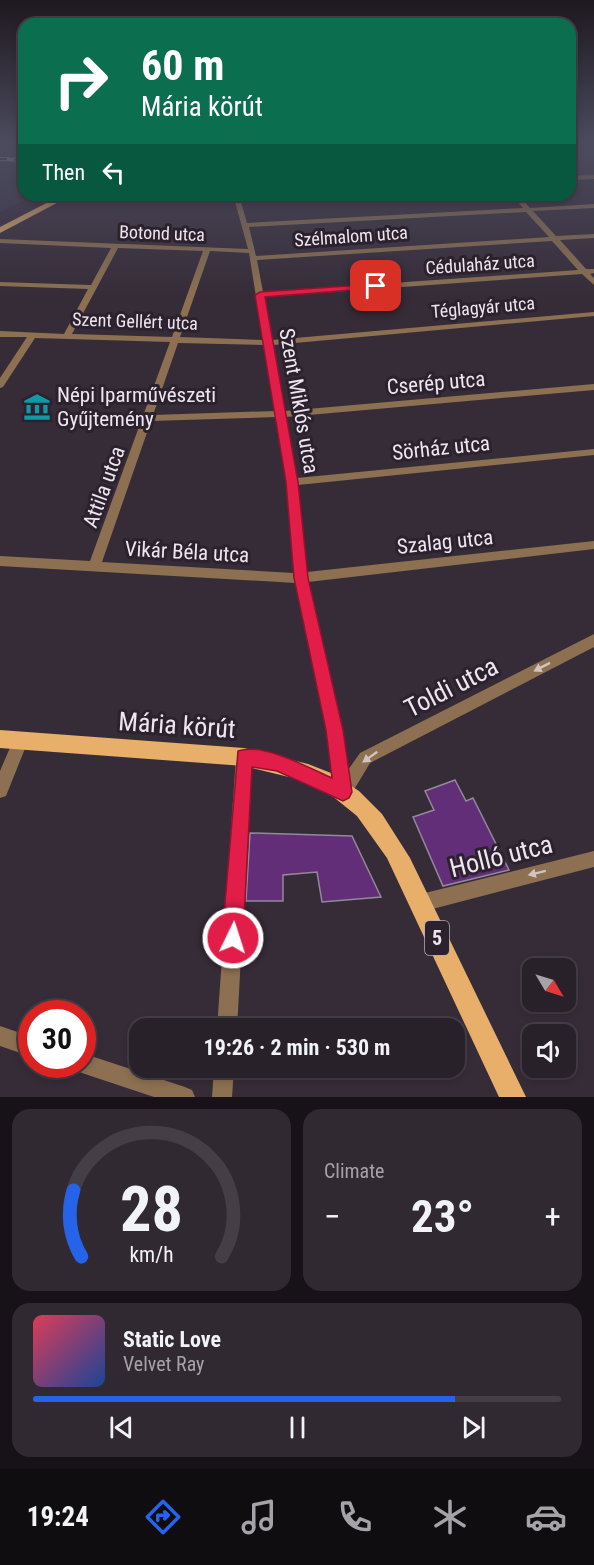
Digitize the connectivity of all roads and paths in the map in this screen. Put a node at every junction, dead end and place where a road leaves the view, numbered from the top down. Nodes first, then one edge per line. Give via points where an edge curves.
1 (50, 201) edge
2 (55, 201) edge
3 (239, 201) edge
4 (520, 201) edge
5 (594, 206) edge
6 (40, 208) junction
7 (528, 210) junction
8 (246, 225) junction
9 (0, 230) edge
10 (594, 236) edge
11 (553, 238) junction
12 (0, 241) edge
13 (115, 247) junction
14 (207, 250) junction
15 (253, 254) junction
16 (594, 271) edge
17 (584, 272) junction
18 (594, 283) edge
19 (0, 284) edge
20 (94, 287) junction
21 (260, 295) junction
22 (594, 314) edge
23 (0, 334) edge
24 (33, 335) junction
25 (67, 335) junction
26 (175, 339) junction
27 (268, 343) junction
28 (0, 385) edge
29 (594, 387) edge
30 (280, 414) junction
31 (148, 418) junction
32 (594, 452) edge
33 (292, 482) junction
34 (594, 545) edge
35 (0, 561) edge
36 (94, 567) junction
37 (301, 578) junction
38 (594, 640) edge
39 (0, 739) edge
40 (20, 741) junction
41 (244, 757) junction
42 (0, 790) edge
43 (343, 792) junction
44 (594, 859) edge
45 (421, 903) junction
46 (228, 1018) edge
47 (0, 1036) edge
48 (18, 1042) edge
49 (96, 1068) edge
50 (223, 1078) edge
51 (185, 1097) edge
52 (222, 1097) edge
53 (513, 1097) edge

1 - 6 main road
2 - 6 main road
3 - 8 street, Szent Miklós utca
4 - 7 street
5 - 7 street
6 - 9 main road
7 - 8 street
7 - 11 street
8 - 15 street, Szent Miklós utca
10 - 11 street, Szélmalom utca
11 - 15 street, Szélmalom utca
11 - 17 street
12 - 13 street, Botond utca
13 - 14 street, Botond utca
13 - 20 street
14 - 15 street, Botond utca
14 - 26 street, Attila utca
15 - 21 street, Szent Miklós utca
16 - 17 street, Cédulaház utca
17 - 18 street
17 - 21 street, Cédulaház utca
19 - 20 street
20 - 25 street
21 - 27 street, Szent Miklós utca
22 - 27 street, Téglagyár utca
23 - 24 street, Szent Gellért utca
24 - 25 street, Szent Gellért utca
24 - 28 street
25 - 26 street, Szent Gellért utca
26 - 27 street, Szent Gellért utca
26 - 31 street, Attila utca
27 - 30 street, Szent Miklós utca
29 - 30 street, Cserép utca
30 - 31 street, Cserép utca
30 - 33 street, Szent Miklós utca
31 - 36 street, Attila utca
32 - 33 street, Sörház utca
33 - 37 street, Szent Miklós utca
34 - 37 street, Szalag utca
35 - 36 street, Vikár Béla utca
36 - 37 street, Vikár Béla utca
37 - 43 street, Szent Miklós utca via 335,730
38 -> 43 street, Toldi utca via 365,758
39 - 40 main road, Mária körút / 5
40 - 41 main road, Mária körút / 5
40 - 42 street
41 - 43 main road, Mária körút / 5 via 278,763
41 - 46 street
43 - 45 main road, 5 via 383,831
44 -> 45 street, Holló utca
45 - 53 main road, 5
47 - 48 street
49 - 51 street
50 - 52 street

